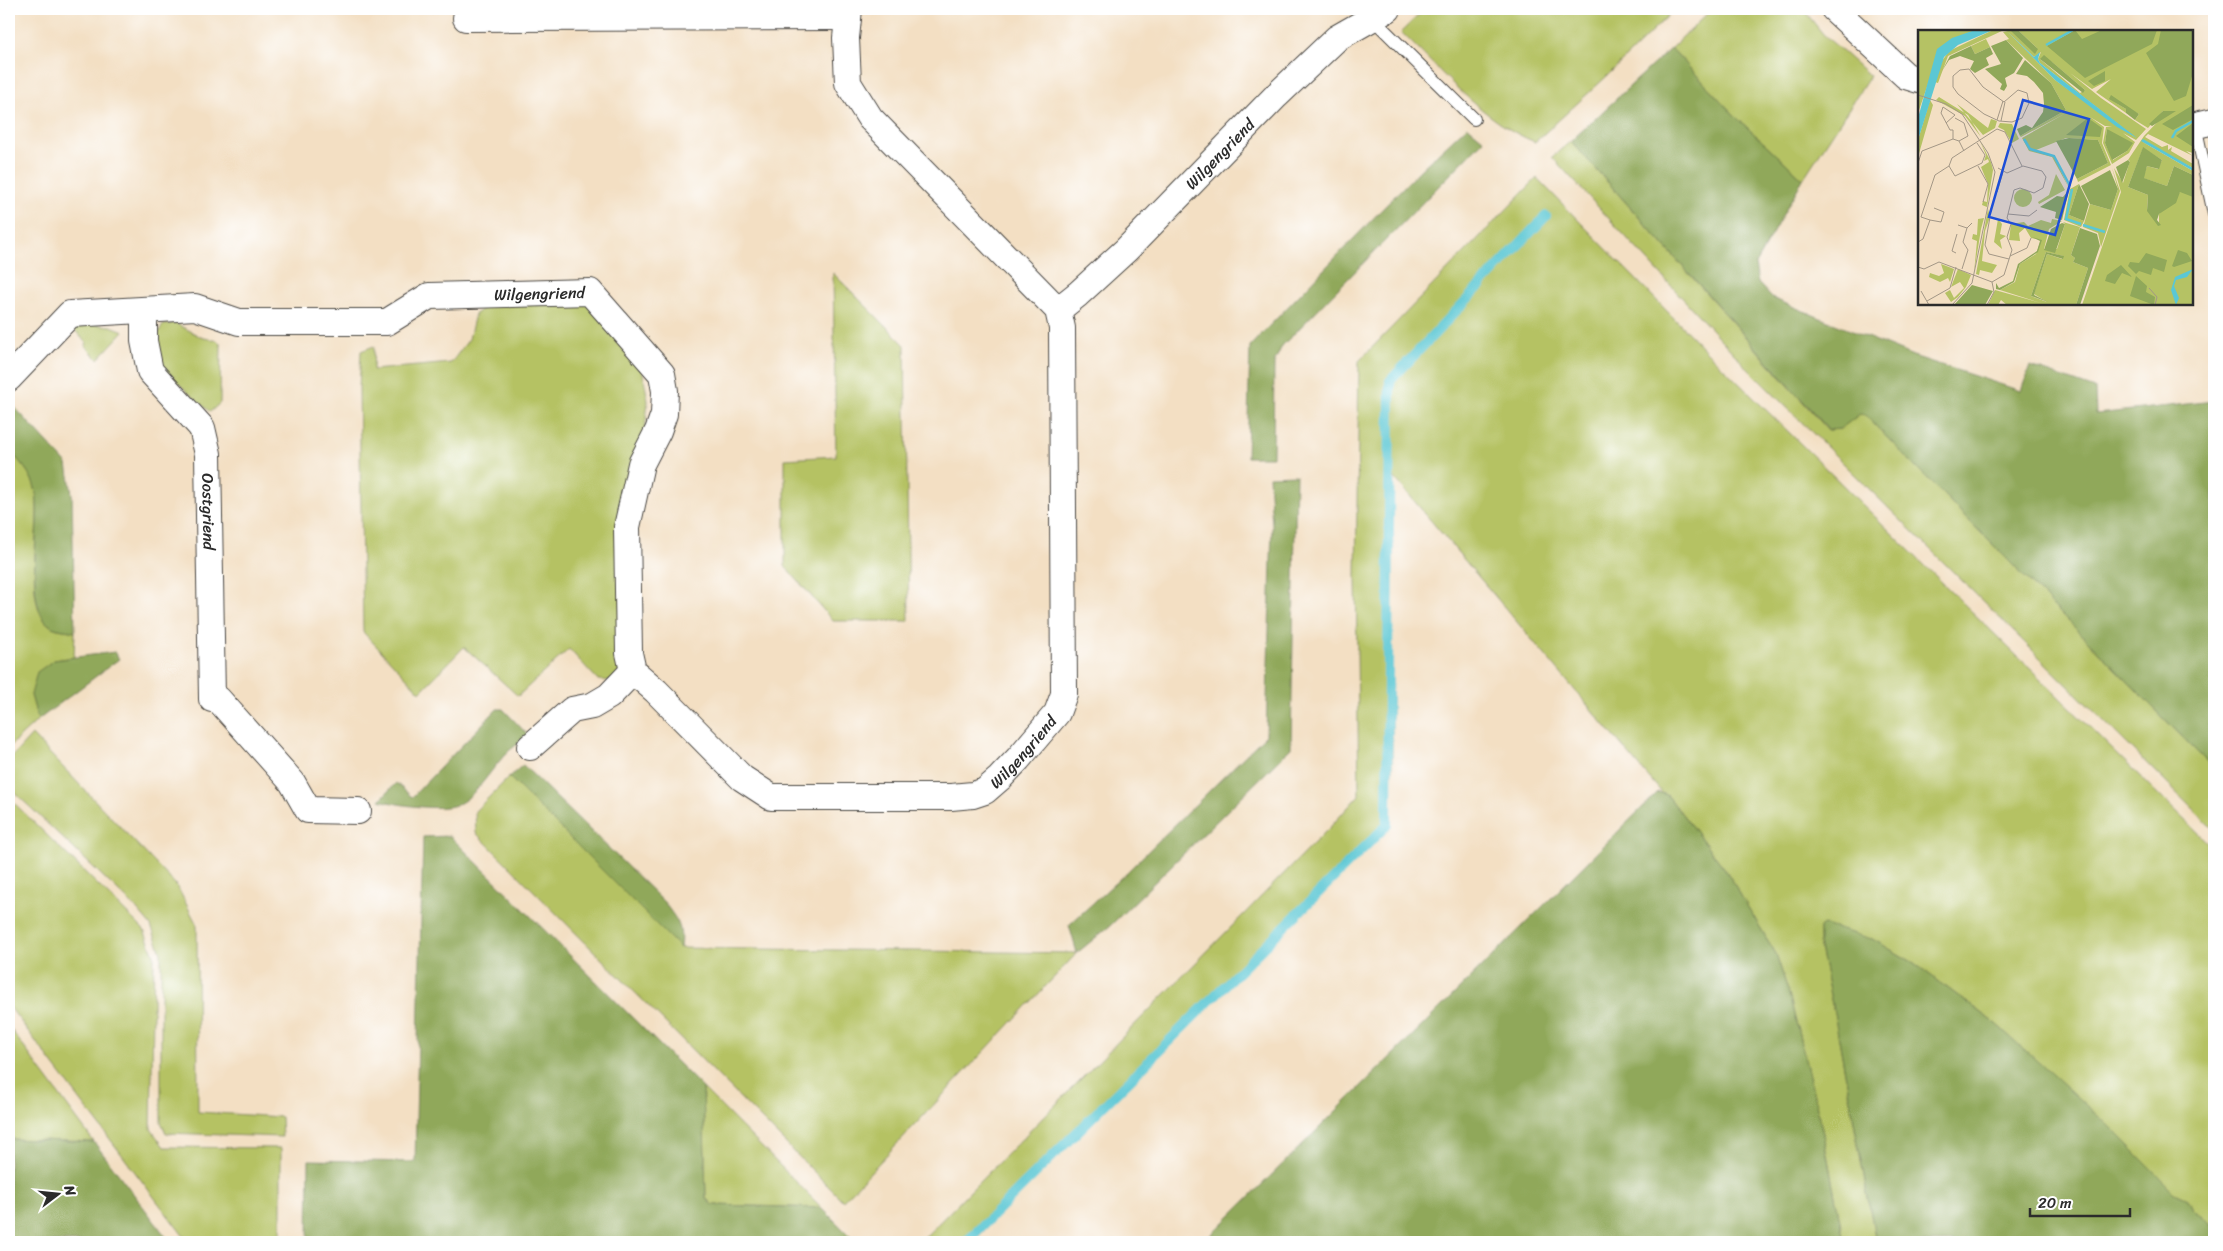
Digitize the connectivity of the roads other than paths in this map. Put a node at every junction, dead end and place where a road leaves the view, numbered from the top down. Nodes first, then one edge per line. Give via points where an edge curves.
1 (1834, 9) edge
2 (848, 13) edge
3 (1380, 13) edge
4 (466, 18) dead end
5 (1918, 80) edge
6 (1474, 119) dead end
7 (2200, 124) edge
8 (2214, 214) edge
9 (1058, 310) junction
10 (144, 311) junction
11 (9, 378) edge
12 (633, 672) junction
13 (530, 747) dead end
14 (358, 811) dead end

1 - 5 street via 1906,76
2 - 4 street
2 - 9 street via 848,84 870,118
3 - 6 lane
3 - 9 street, Wilgengriend via 1337,38 1126,250
7 - 8 lane
9 - 12 street, Wilgengriend via 1062,328 1064,694 1057,713 1018,759 985,790 951,797 771,797 742,778
10 - 11 street via 70,314
10 - 12 street, Wilgengriend via 195,307 239,322 387,322 429,296 590,292 662,374 665,391 664,414 641,464 627,527 629,653
10 - 14 street, Oostgriend via 144,341 150,371 202,428 208,454 212,699 218,699 292,782 308,810
12 - 13 street via 609,696 592,706 572,710

